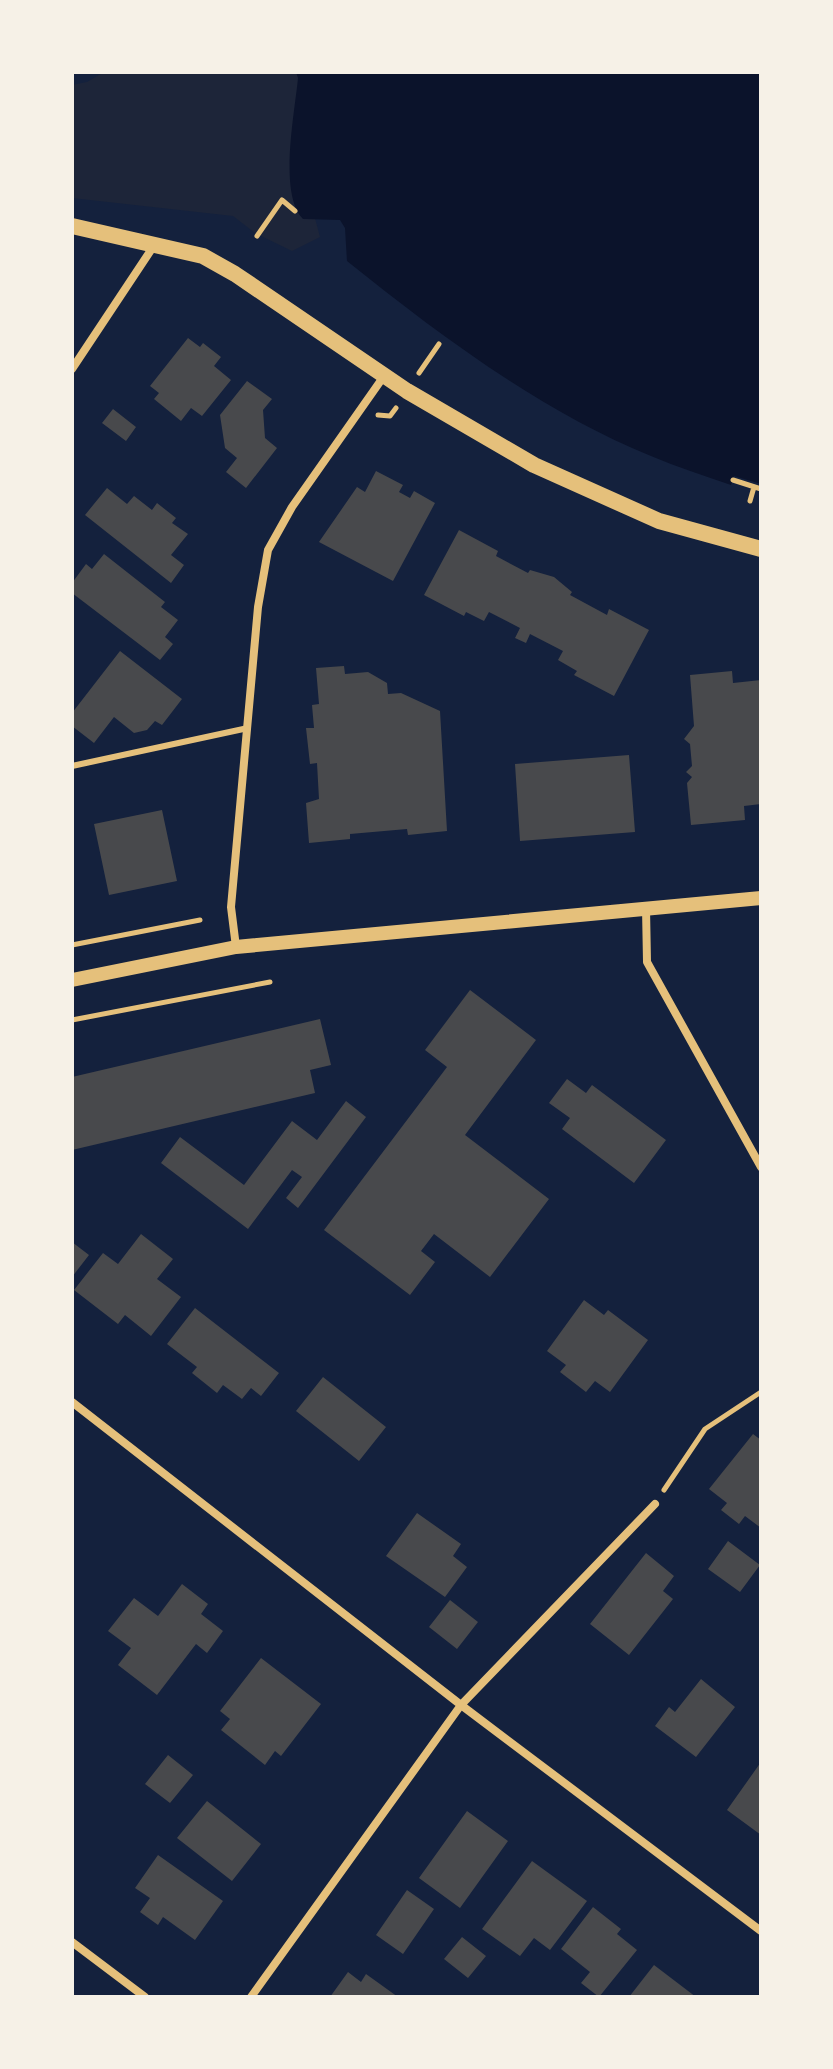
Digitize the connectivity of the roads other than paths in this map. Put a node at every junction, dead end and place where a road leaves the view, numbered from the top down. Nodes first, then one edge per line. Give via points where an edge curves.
1 (72, 226) edge
2 (155, 244) junction
3 (72, 369) edge
4 (384, 376) junction
5 (761, 549) edge
6 (249, 728) junction
7 (72, 766) edge
8 (761, 898) edge
9 (646, 908) junction
10 (236, 947) junction
11 (72, 980) edge
12 (761, 1167) edge
13 (72, 1402) edge
14 (655, 1504) road end
15 (461, 1705) junction
16 (761, 1931) edge
17 (72, 1942) edge
18 (145, 1997) edge
19 (251, 1997) edge

1 - 2 main road
2 - 3 street
2 - 4 main road via 203,256 235,274
4 - 5 main road via 478,435 594,494 659,521
4 - 6 street via 268,550
6 - 7 lane
6 - 10 street via 231,907
8 - 9 street
9 - 10 street
9 - 12 street via 647,962
10 - 11 street
13 - 15 street
14 - 15 street
15 - 16 street
15 - 19 street
17 - 18 street

